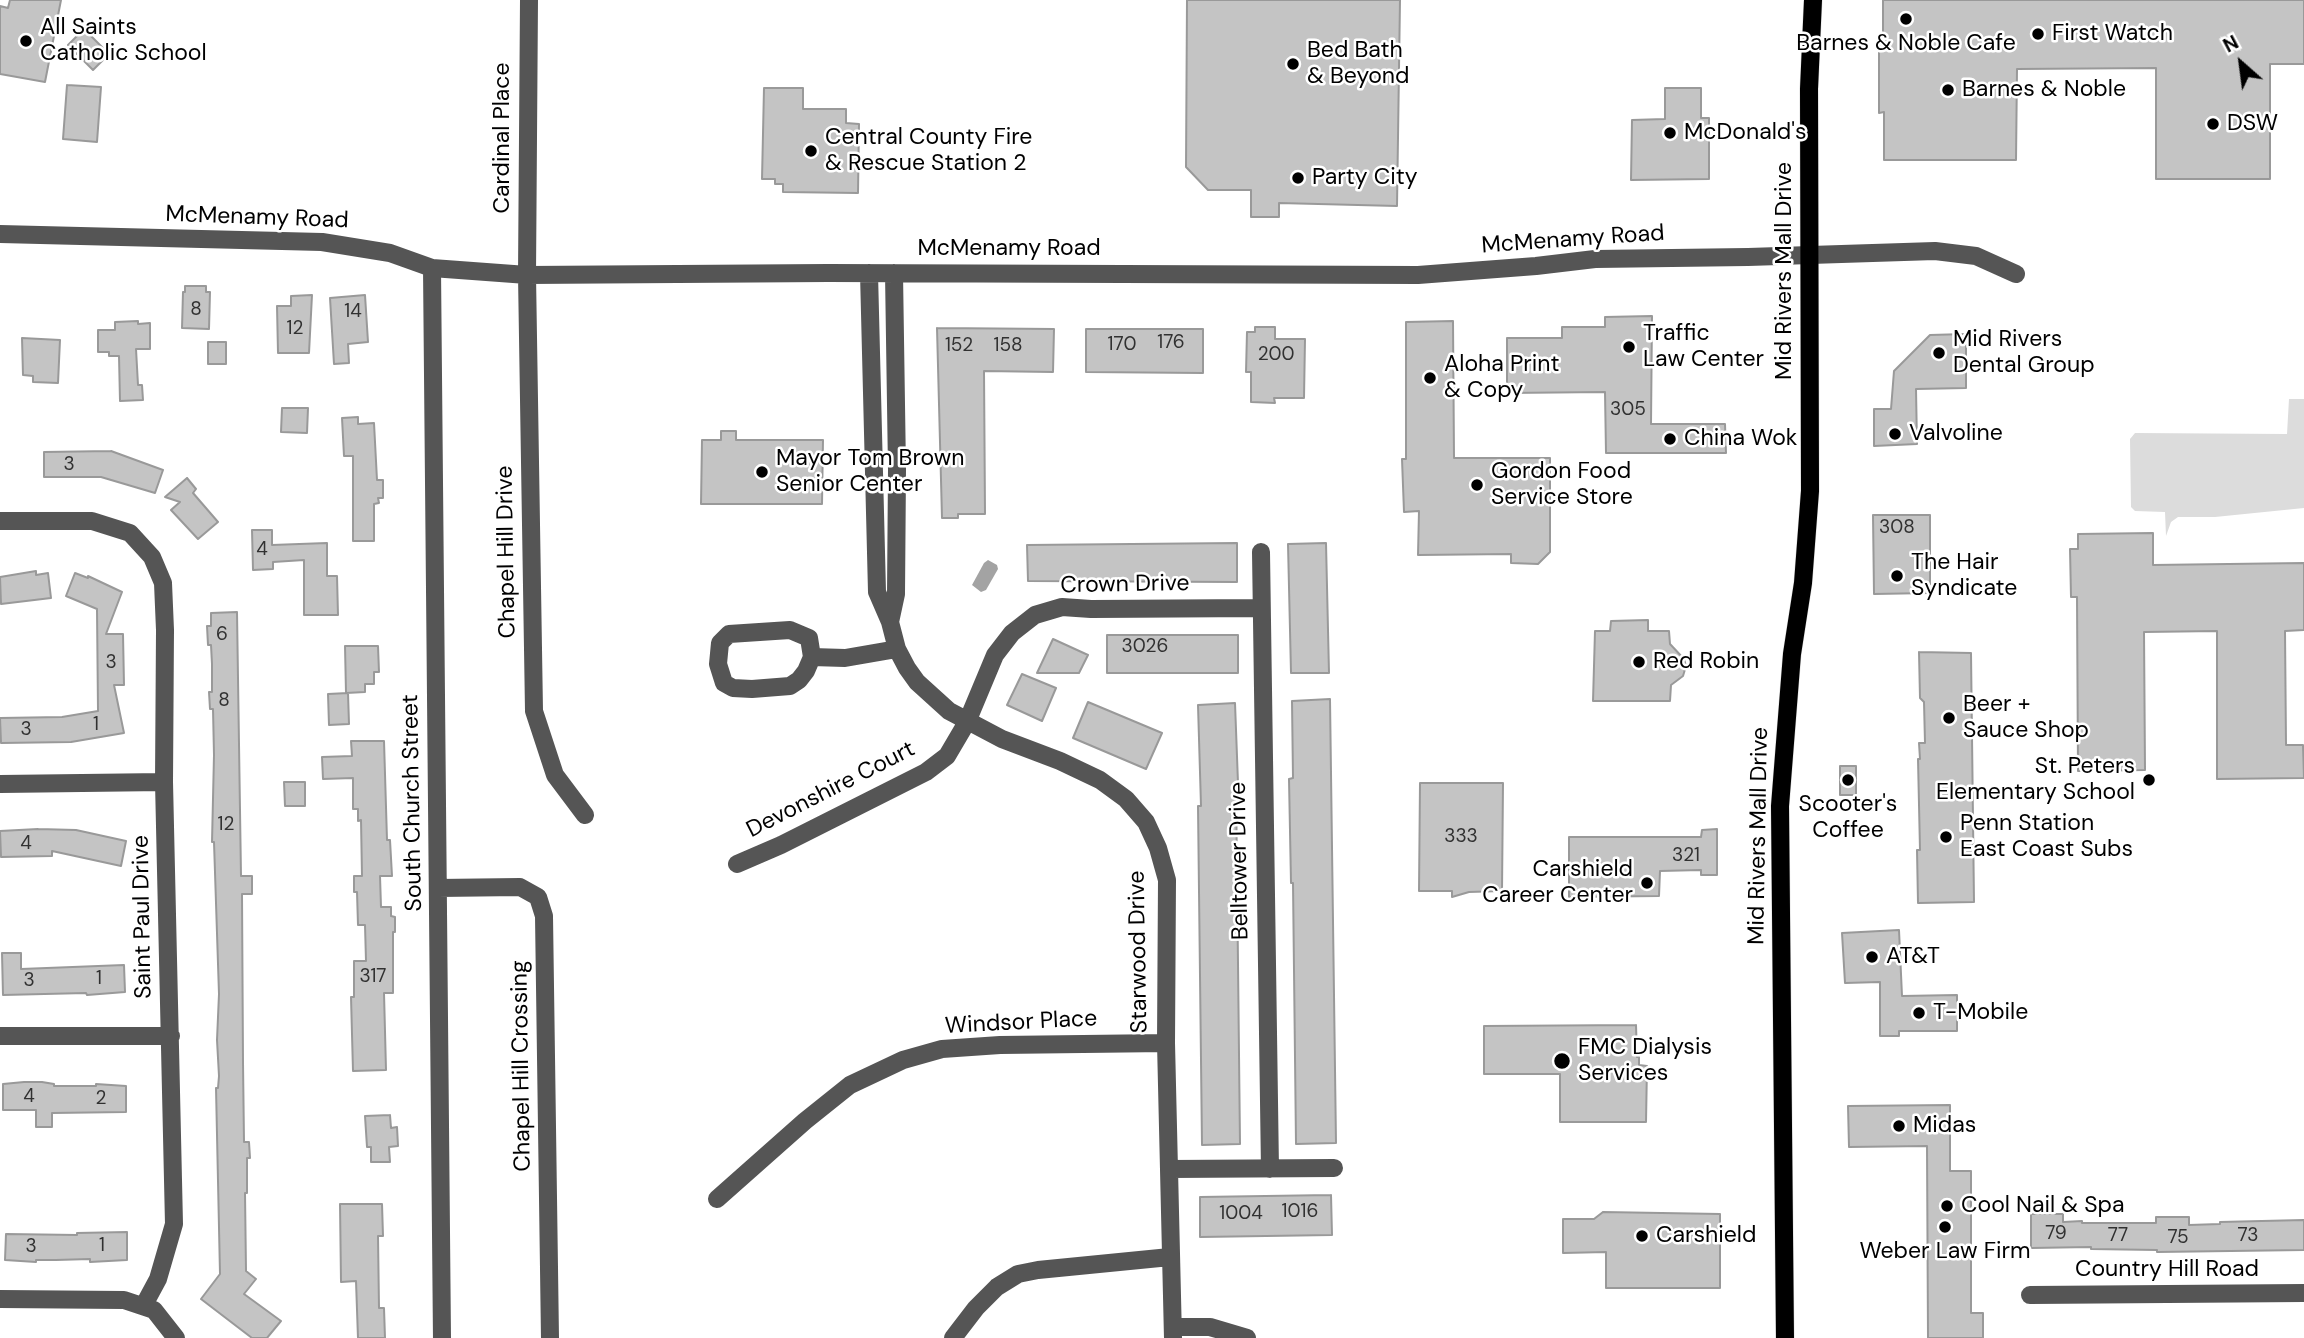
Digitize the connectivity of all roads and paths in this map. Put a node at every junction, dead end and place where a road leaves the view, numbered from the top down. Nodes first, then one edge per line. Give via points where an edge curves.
1 (529, 0) edge
2 (1813, 0) edge
3 (0, 234) edge
4 (1810, 254) junction
5 (432, 268) junction
6 (869, 273) junction
7 (894, 273) junction
8 (2016, 274) dead end
9 (527, 275) junction
10 (0, 521) edge
11 (1261, 552) dead end
12 (1261, 608) junction
13 (890, 622) junction
14 (897, 649) junction
15 (812, 657) junction
16 (967, 722) junction
17 (164, 782) junction
18 (0, 784) edge
19 (585, 815) dead end
20 (737, 864) dead end
21 (438, 888) junction
22 (171, 1035) junction
23 (0, 1036) edge
24 (1166, 1043) junction
25 (1334, 1168) dead end
26 (1170, 1169) junction
27 (1270, 1169) junction
28 (717, 1199) dead end
29 (1170, 1257) junction
30 (2304, 1293) edge
31 (2030, 1295) dead end
32 (0, 1298) edge
33 (144, 1305) junction
34 (1173, 1333) edge
35 (176, 1338) edge
36 (442, 1338) edge
37 (550, 1338) edge
38 (953, 1338) edge
39 (1247, 1338) edge
40 (1786, 1338) edge

1 - 9 street, Cardinal Place
2 - 4 main road, Mid Rivers Mall Drive
3 - 5 street, McMenamy Road via 322,242 390,253
4 - 7 street, McMenamy Road via 1595,259 1418,275
4 - 8 street, McMenamy Road via 1935,251 1976,256
4 - 40 main road, Mid Rivers Mall Drive via 1810,492 1780,806
5 - 9 street, McMenamy Road
5 - 21 street, South Church Street
6 - 7 street, McMenamy Road
6 - 9 street, McMenamy Road
6 - 13 street, Starwood Drive via 877,592
7 - 13 street, Starwood Drive via 896,594
9 - 19 street, Chapel Hill Drive via 534,711 555,775
10 - 17 street, Saint Paul Drive via 92,521 130,533 152,557 163,583
11 - 12 street, Belltower Drive
12 - 16 street, Crown Drive via 1062,607 1035,615 1012,633 995,655
12 - 27 street, Belltower Drive
13 - 14 street, Starwood Drive
14 - 15 street via 845,658
14 - 16 street, Starwood Drive via 917,682
15 - 15 street via 810,638 790,630 729,634 720,643 718,664 724,683 733,688 782,688 799,680
16 - 20 street, Devonshire Court via 947,757 926,772
16 - 24 street, Starwood Drive via 1100,780 1146,822 1167,880
17 - 18 street
17 - 22 street, Saint Paul Drive
21 - 36 street, South Church Street
21 - 37 street, Chapel Hill Crossing via 520,887 538,897 544,916
22 - 23 street
22 - 33 street, Saint Paul Drive via 174,1224 158,1279
24 - 26 street, Starwood Drive
24 - 28 street, Windsor Place via 1000,1045 942,1049 903,1060 850,1085
25 - 27 street
26 - 27 street
26 - 29 street, Starwood Drive
29 - 34 street, Starwood Drive
29 - 38 street via 1018,1274 990,1294
30 - 31 street, Country Hill Road
32 - 33 street via 124,1300
33 - 35 street via 154,1310
34 - 39 street via 1210,1327

